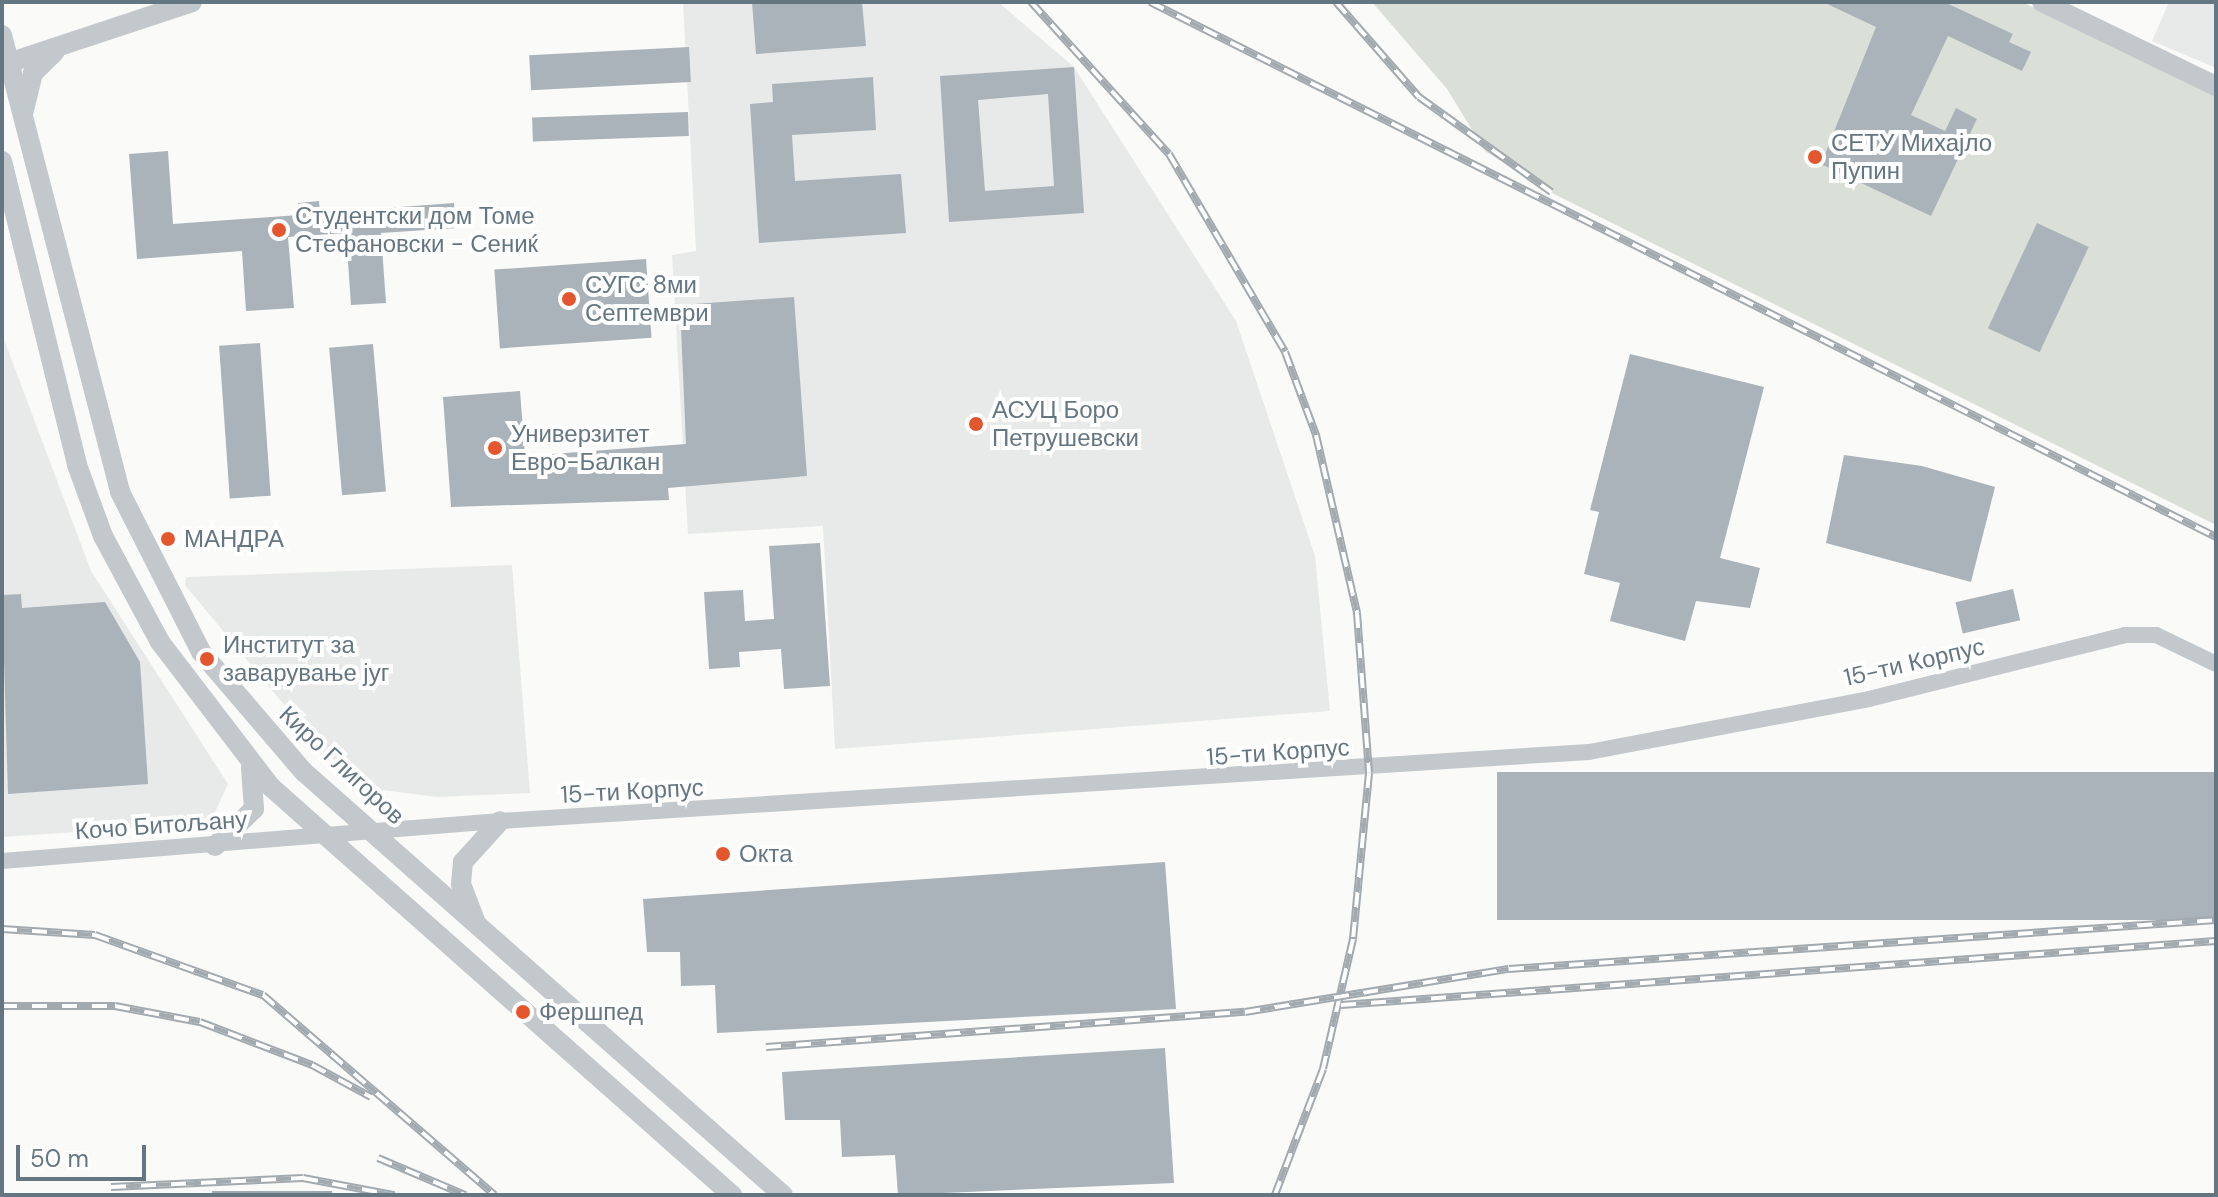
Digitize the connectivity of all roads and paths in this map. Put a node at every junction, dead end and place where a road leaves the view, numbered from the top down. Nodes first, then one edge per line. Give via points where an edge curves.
1 (192, 2) edge
2 (2042, 2) edge
3 (2, 35) edge
4 (57, 50) junction
5 (6, 64) edge
6 (2216, 86) edge
7 (22, 118) junction
8 (2, 161) edge
9 (2216, 664) edge
10 (248, 760) junction
11 (500, 821) junction
12 (376, 831) junction
13 (324, 836) junction
14 (215, 846) junction
15 (2, 861) edge
16 (481, 934) junction
17 (732, 1195) edge
18 (783, 1195) edge

1 - 4 street
2 - 6 street
3 - 5 street, Киро Глигоров
4 - 5 street
4 - 7 street via 33,73
5 - 7 street, Киро Глигоров
7 - 12 street, Киро Глигоров via 120,492 172,605 257,722
8 - 10 street via 45,351 103,536 160,642
9 - 11 street, 15-ти Корпус via 2156,635 2125,635 1869,699 1589,752
10 - 13 street
10 - 14 street via 254,809
11 - 12 street, 15-ти Корпус
11 - 16 street via 470,847 461,873
12 - 13 street, 15-ти Корпус
12 - 16 street, Киро Глигоров
13 - 14 street, Кочо Битољану
13 - 17 street
14 - 15 street, Кочо Битољану
16 - 18 street, Киро Глигоров

